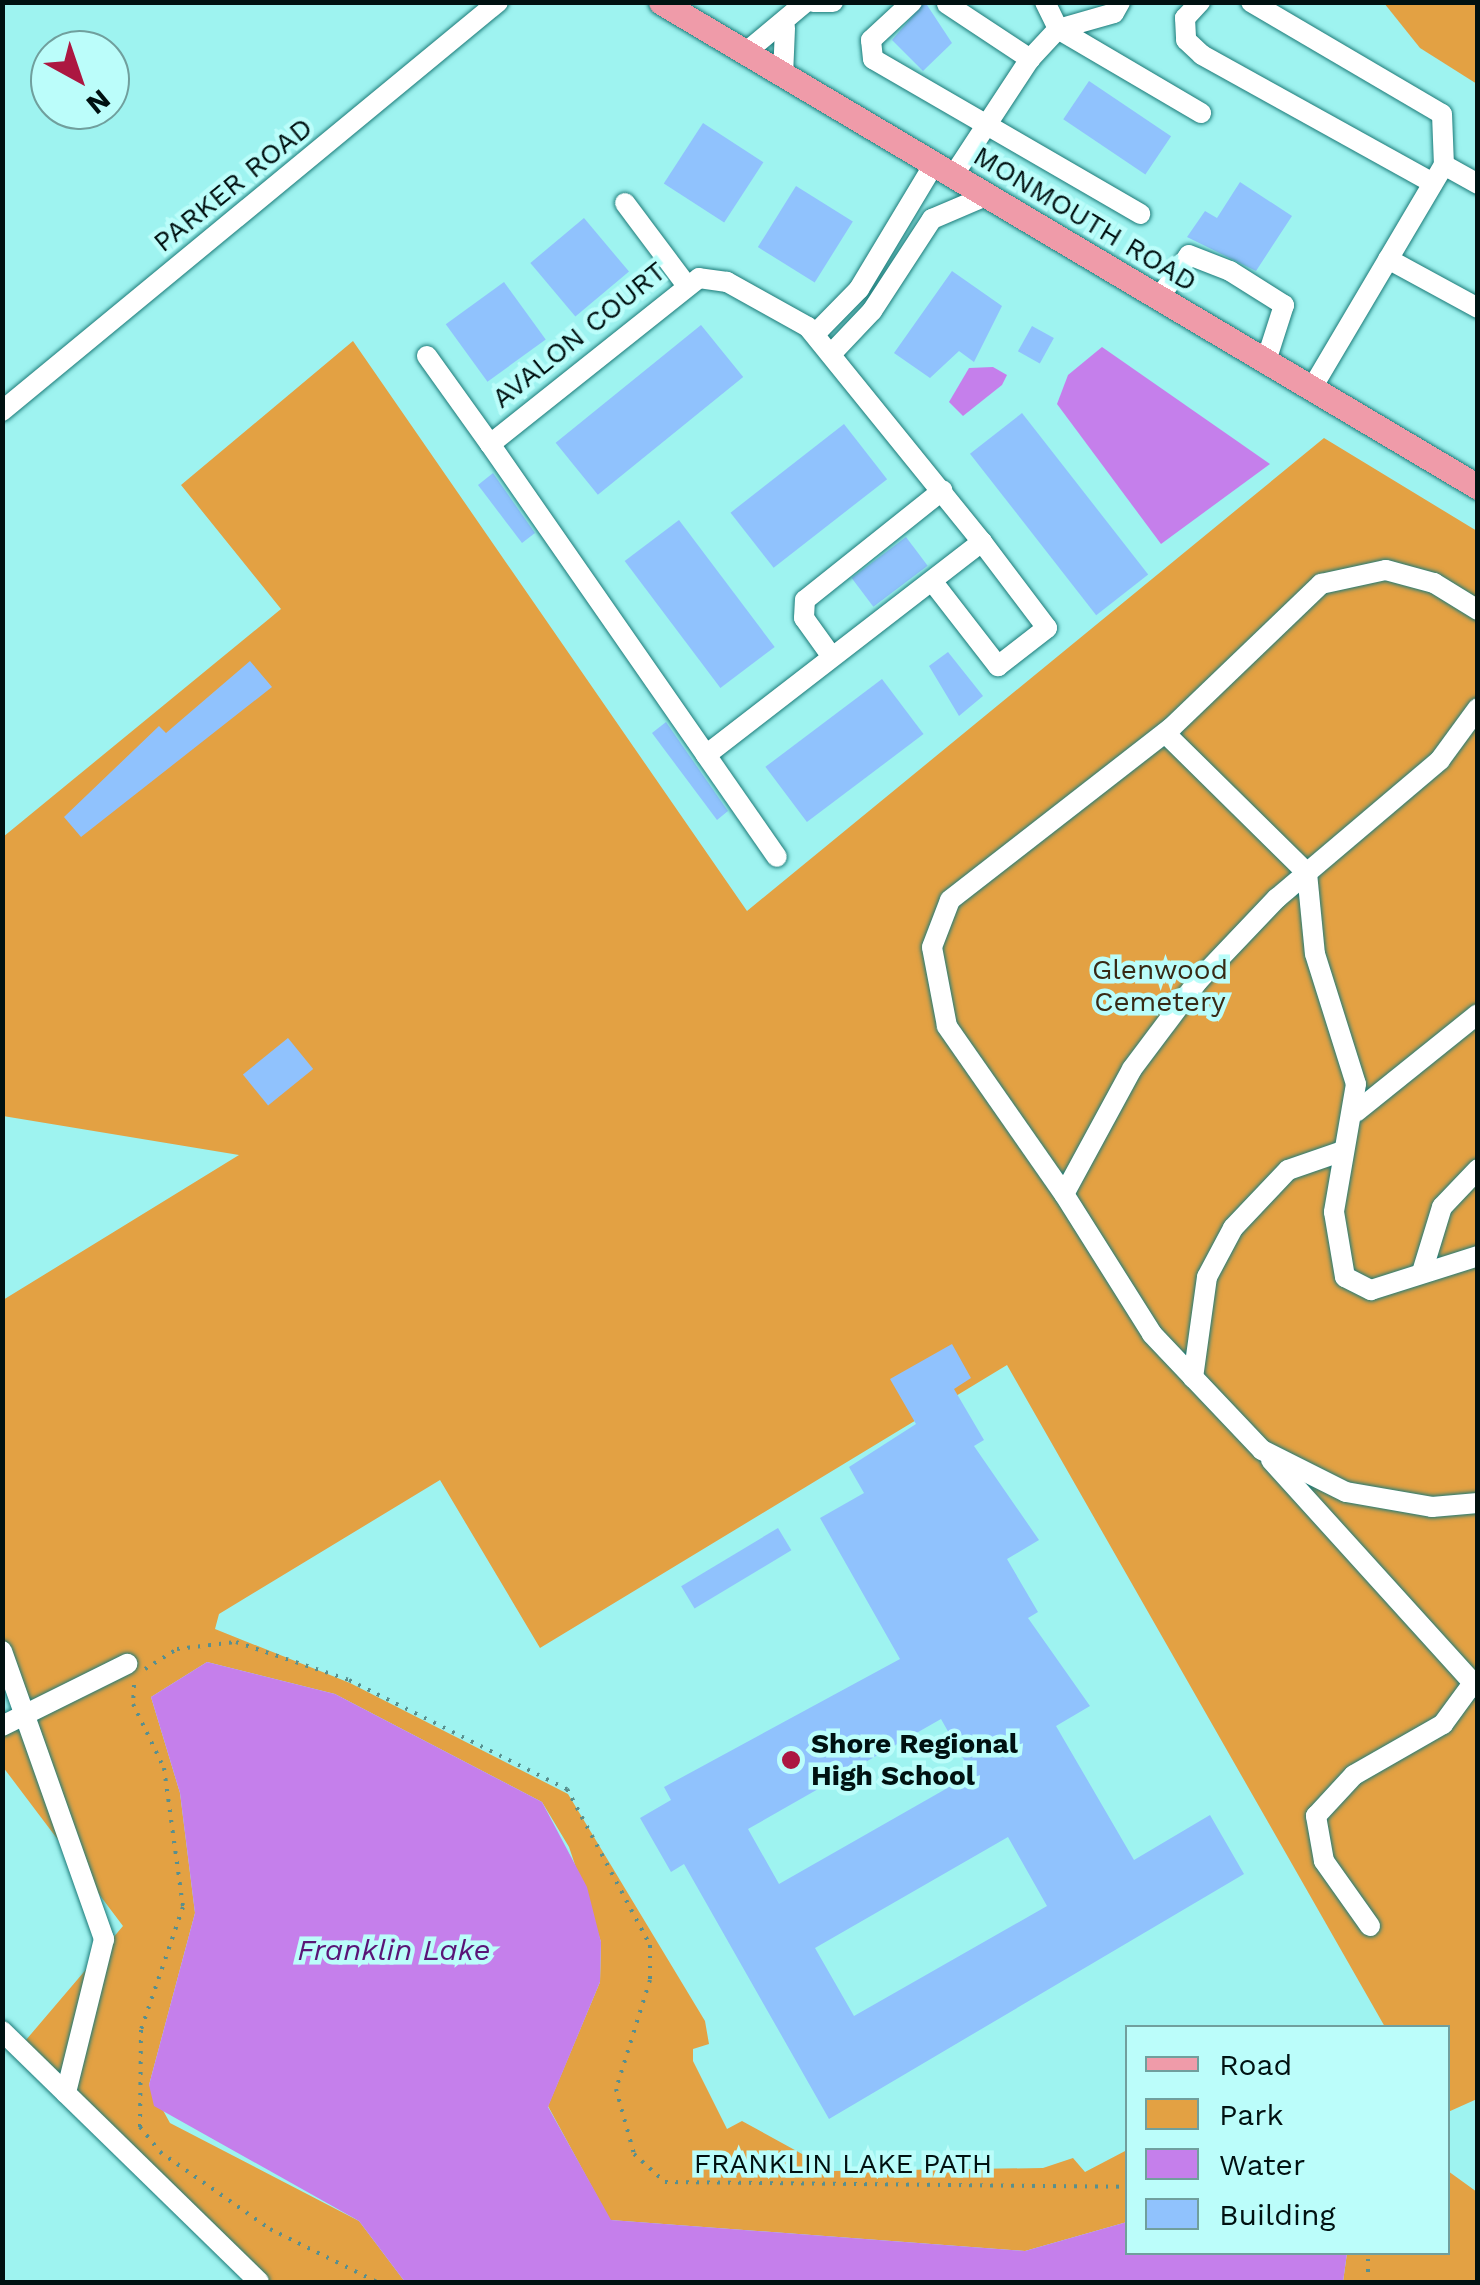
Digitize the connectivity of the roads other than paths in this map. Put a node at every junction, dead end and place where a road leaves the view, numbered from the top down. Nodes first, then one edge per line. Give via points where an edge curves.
1 (498, 2) edge
2 (661, 2) edge
3 (809, 2) edge
4 (834, 2) edge
5 (912, 2) edge
6 (1046, 2) edge
7 (1120, 2) edge
8 (1200, 2) edge
9 (1251, 2) edge
10 (947, 4) edge
11 (784, 28) junction
12 (1058, 30) junction
13 (745, 53) junction
14 (1030, 59) junction
15 (783, 76) junction
16 (1201, 113) dead end
17 (986, 125) junction
18 (943, 170) junction
19 (1439, 174) junction
20 (1478, 184) edge
21 (986, 196) junction
22 (625, 203) dead end
23 (1140, 214) dead end
24 (1388, 259) junction
25 (684, 282) junction
26 (1159, 298) junction
27 (1478, 308) edge
28 (814, 334) junction
29 (833, 352) junction
30 (427, 356) dead end
31 (1266, 361) junction
32 (1312, 388) junction
33 (2, 410) edge
34 (490, 444) junction
35 (1478, 488) edge
36 (943, 490) junction
37 (982, 542) junction
38 (932, 581) junction
39 (1478, 610) edge
40 (832, 658) junction
41 (1478, 708) edge
42 (1165, 733) junction
43 (706, 755) junction
44 (777, 857) dead end
45 (1307, 873) junction
46 (1478, 1014) edge
47 (1356, 1112) junction
48 (1340, 1152) junction
49 (1478, 1169) edge
50 (1064, 1194) junction
51 (1478, 1256) edge
52 (1423, 1270) junction
53 (1193, 1378) junction
54 (1262, 1450) junction
55 (1346, 1492) junction
56 (1478, 1503) edge
57 (1324, 1518) junction
58 (2, 1651) edge
59 (127, 1664) dead end
60 (1475, 1686) edge
61 (28, 1707) junction
62 (2, 1726) edge
63 (1370, 1926) dead end
64 (2, 2031) edge
65 (66, 2093) junction
66 (259, 2282) edge

1 - 33 street, PARKER ROAD
2 - 13 main road, MONMOUTH ROAD
3 - 4 street
3 - 11 street
5 - 17 street via 871,40 874,59
6 - 12 street
7 - 12 street via 1114,13
8 - 19 street via 1185,18 1186,40 1202,56
9 - 19 street via 1442,114
10 - 14 street
11 - 13 street
11 - 15 street
12 - 14 street
12 - 16 street
13 - 15 main road, MONMOUTH ROAD
14 - 17 street
15 - 18 main road, MONMOUTH ROAD
17 - 18 street
17 - 23 street
18 - 21 main road, MONMOUTH ROAD
18 - 28 street via 859,289
19 - 20 street
19 - 24 street
21 - 26 main road, MONMOUTH ROAD
21 - 29 street via 932,218 872,311
22 - 25 street
24 - 27 street
24 - 32 street
25 - 28 street, AVALON COURT via 727,282
25 - 34 street, AVALON COURT
26 - 31 main road, MONMOUTH ROAD
26 - 31 street via 1189,255 1230,271 1284,305
28 - 29 street, AVALON COURT
29 - 36 street, AVALON COURT
30 - 34 street
31 - 32 main road, MONMOUTH ROAD
32 - 35 main road, MONMOUTH ROAD
34 - 43 street, AVALON COURT
36 - 37 street, AVALON COURT
36 - 40 street via 804,600 804,618
37 - 38 street
37 - 38 street, AVALON COURT via 1047,628 1035,638 998,666
38 - 40 street
39 - 42 street via 1411,574 1343,574 1304,597
40 - 43 street
41 - 45 street via 1440,760
42 - 45 street
42 - 50 street via 965,885 936,928 932,974 947,1026
43 - 44 street, AVALON COURT
45 - 47 street via 1315,954 1353,1067
45 - 50 street via 1162,1028
46 - 47 street
47 - 48 street
48 - 52 street via 1334,1245 1345,1277 1371,1290
48 - 53 street via 1288,1170 1233,1228 1207,1277
49 - 52 street via 1442,1208
50 - 53 street via 1119,1289
51 - 52 street
53 - 54 street
54 - 55 street
54 - 57 street
55 - 56 street via 1432,1507
55 - 57 street
57 - 60 street
58 - 61 street
59 - 61 street
60 - 63 street via 1443,1724 1354,1775 1316,1816 1324,1861
61 - 62 street
61 - 65 street via 104,1939
64 - 65 street
65 - 66 street

